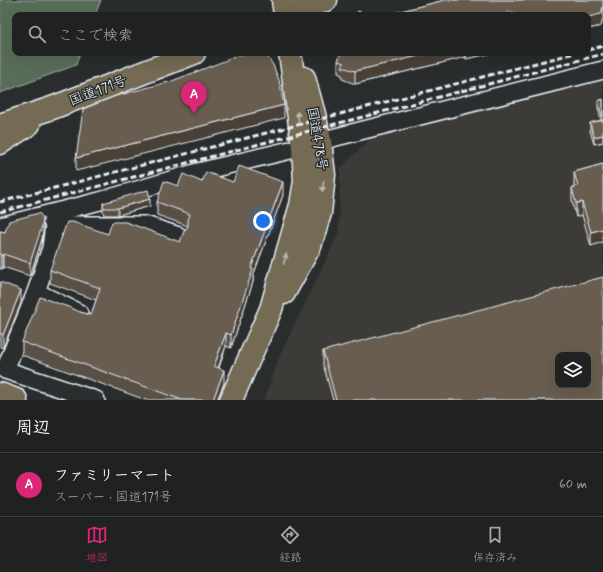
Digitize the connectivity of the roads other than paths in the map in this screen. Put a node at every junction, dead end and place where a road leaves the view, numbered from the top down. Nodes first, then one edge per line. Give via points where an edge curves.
1 (283, 0) edge
2 (326, 0) edge
3 (285, 12) edge
4 (299, 12) edge
5 (186, 56) edge
6 (291, 56) edge
7 (297, 56) edge
8 (603, 70) edge
9 (52, 108) junction
10 (0, 126) edge
11 (0, 143) edge
12 (311, 144) junction
13 (51, 220) junction
14 (0, 226) edge
15 (179, 236) dead end
16 (36, 292) junction
17 (84, 316) edge
18 (0, 394) edge
19 (16, 400) edge
20 (96, 400) edge
21 (231, 400) edge

1 - 3 main road
2 - 4 main road
5 - 9 main road, 国道171号
12 -> 6 main road, 国道478号
7 - 12 main road, 国道478号 via 314,114
8 - 12 street
9 - 10 main road, 国道171号
9 - 11 main road
12 - 13 street via 198,172 100,201
12 - 21 main road, 国道478号 via 301,205 270,310
13 - 14 street
13 - 15 street via 145,225
13 - 16 street via 51,248
16 - 17 street
16 - 20 street via 5,370
18 - 19 main road

